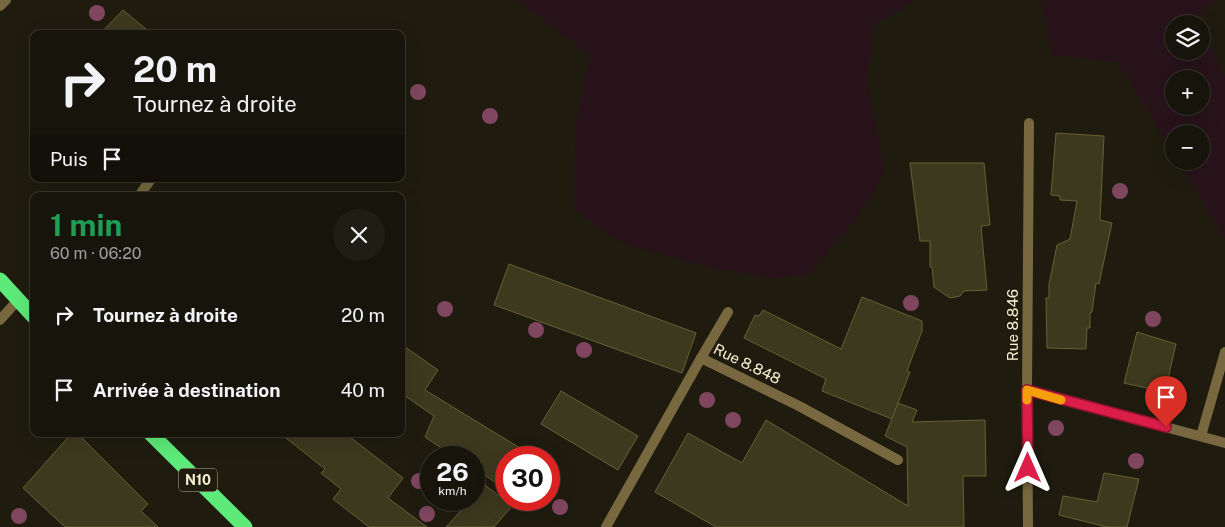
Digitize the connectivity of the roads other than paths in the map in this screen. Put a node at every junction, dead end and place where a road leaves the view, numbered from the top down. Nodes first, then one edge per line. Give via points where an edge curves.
1 (6, 0) edge
2 (0, 6) edge
3 (1029, 122) dead end
4 (0, 280) edge
5 (18, 300) junction
6 (728, 312) dead end
7 (30, 313) edge
8 (0, 320) edge
9 (1225, 352) edge
10 (701, 358) junction
11 (1027, 390) junction
12 (1201, 436) junction
13 (154, 437) edge
14 (1225, 443) edge
15 (898, 460) dead end
16 (608, 526) edge
17 (246, 527) edge
18 (1028, 527) edge

1 - 2 street
3 - 11 street, Rue 8.846
4 - 5 highway
5 - 7 highway
5 - 8 street
6 - 10 street
9 - 12 street
10 - 15 street, Rue 8.848
10 - 16 street, Rue 8.848
11 - 12 street
11 - 18 street, Rue 8.846
12 - 14 street
13 - 17 highway, N10

